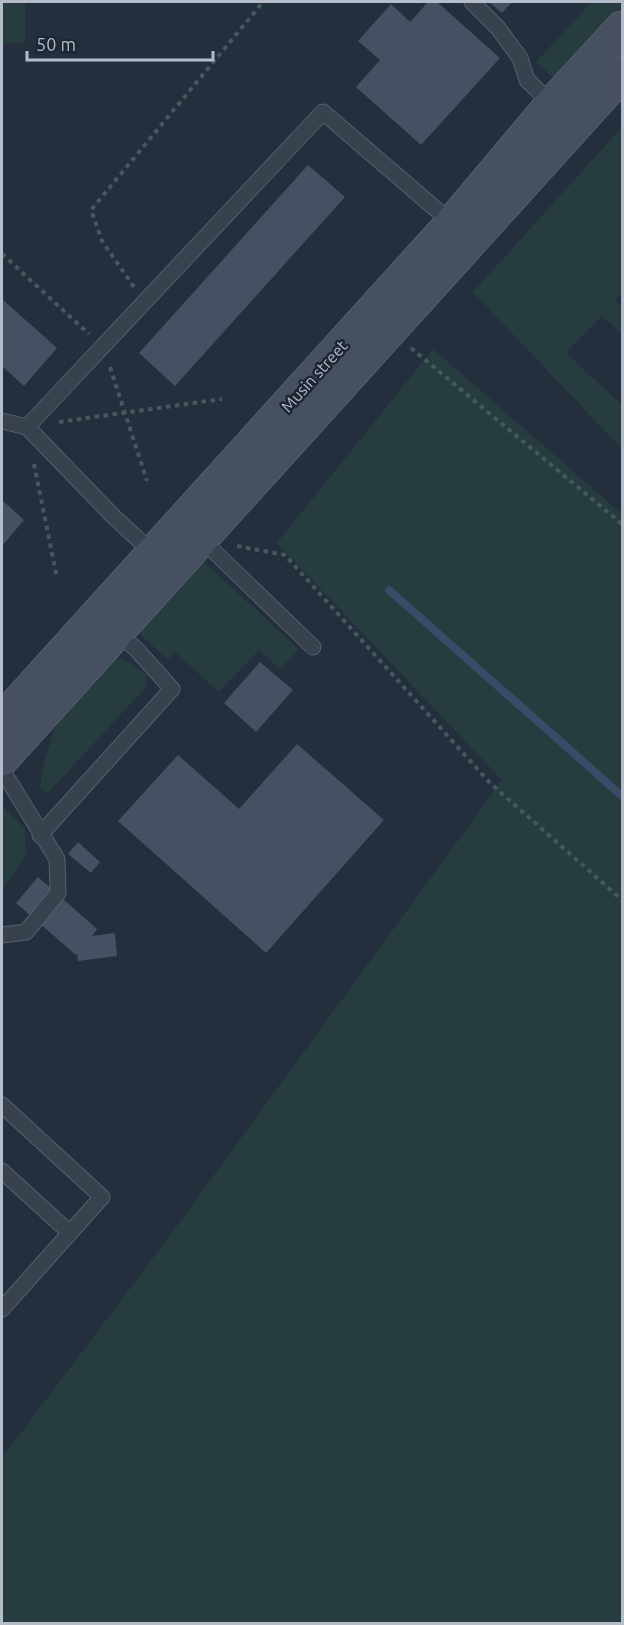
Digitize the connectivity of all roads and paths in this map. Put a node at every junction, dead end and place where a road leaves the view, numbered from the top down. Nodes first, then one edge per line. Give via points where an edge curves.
1 (263, 2) edge
2 (472, 2) edge
3 (622, 28) edge
4 (622, 74) edge
5 (552, 104) junction
6 (452, 223) junction
7 (144, 302) junction
8 (408, 345) dead end
9 (222, 399) dead end
10 (2, 422) edge
11 (27, 427) junction
12 (622, 524) edge
13 (216, 542) junction
14 (153, 553) junction
15 (57, 578) dead end
16 (117, 632) junction
17 (313, 647) dead end
18 (2, 720) edge
19 (2, 759) edge
20 (2, 771) edge
21 (40, 835) junction
22 (622, 900) edge
23 (2, 935) edge
24 (2, 1105) edge
25 (2, 1171) edge
26 (70, 1233) junction
27 (2, 1309) edge

1 - 7 path via 91,210 102,241
2 - 5 lane via 520,58 527,80
3 - 5 street, Musin street
4 - 13 street, Musin street
5 - 6 street, Musin street
6 - 7 lane via 323,112
6 - 14 street, Musin street
7 - 11 lane
8 - 12 path
9 - 11 path
10 - 11 lane
11 - 14 lane
11 - 15 path
13 - 16 street, Musin street
13 - 17 lane
13 - 22 path via 285,555 490,783
14 - 18 street, Musin street
16 - 19 street, Musin street
16 - 21 lane via 172,689
20 - 21 lane
21 - 23 lane via 57,859 58,893 26,932
24 - 26 lane via 102,1197
25 - 26 lane
26 - 27 lane

